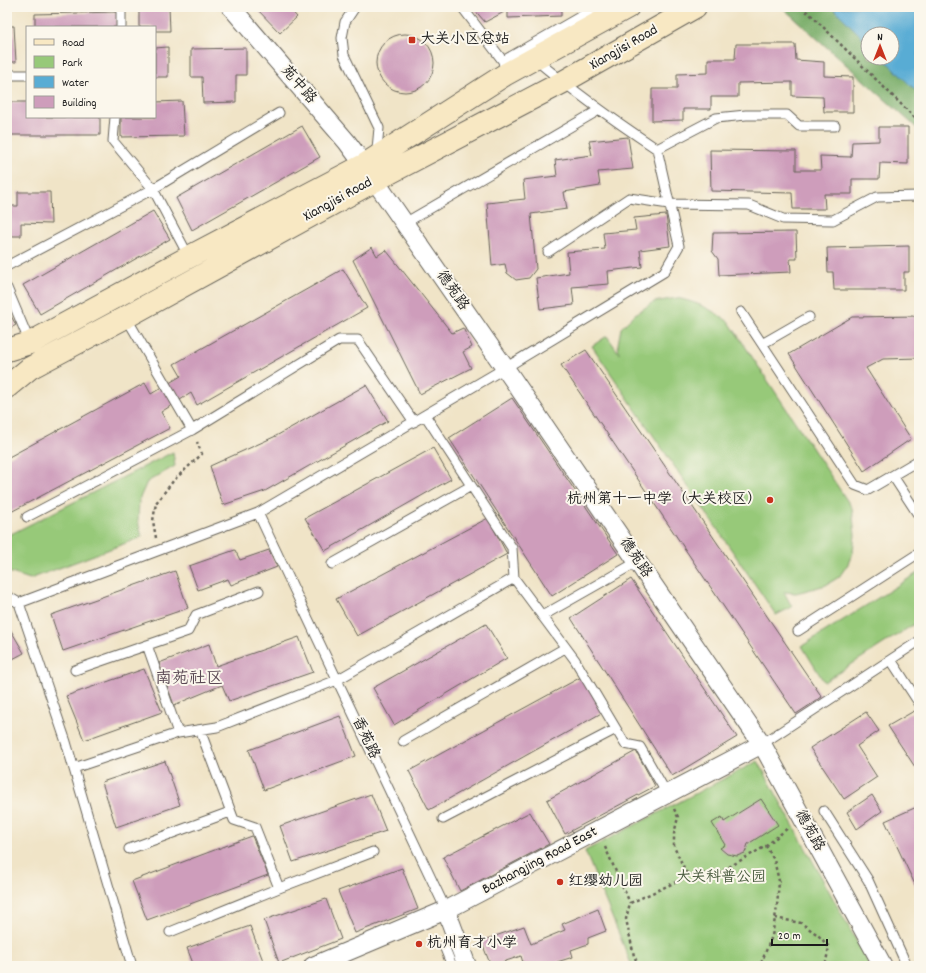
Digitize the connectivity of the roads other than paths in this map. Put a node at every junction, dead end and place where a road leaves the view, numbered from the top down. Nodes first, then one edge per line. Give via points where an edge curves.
1 (120, 7) edge
2 (231, 7) edge
3 (355, 7) edge
4 (462, 7) edge
5 (597, 7) edge
6 (628, 7) edge
7 (695, 7) edge
8 (121, 26) edge
9 (535, 59) junction
10 (504, 67) junction
11 (7, 75) edge
12 (26, 75) edge
13 (563, 82) junction
14 (599, 110) junction
15 (278, 113) dead end
16 (115, 118) edge
17 (835, 126) dead end
18 (657, 150) junction
19 (369, 173) junction
20 (153, 189) junction
21 (919, 196) edge
22 (669, 204) junction
23 (405, 223) junction
24 (548, 252) dead end
25 (189, 257) junction
26 (7, 266) edge
27 (7, 288) edge
28 (741, 312) dead end
29 (126, 317) junction
30 (809, 317) dead end
31 (30, 343) junction
32 (762, 344) junction
33 (7, 350) edge
34 (7, 361) edge
35 (30, 368) junction
36 (505, 368) junction
37 (7, 374) edge
38 (7, 387) edge
39 (424, 415) junction
40 (414, 422) junction
41 (192, 430) junction
42 (919, 460) edge
43 (892, 476) junction
44 (471, 486) junction
45 (258, 513) junction
46 (919, 516) edge
47 (27, 518) dead end
48 (919, 553) edge
49 (637, 562) junction
50 (332, 564) dead end
51 (514, 578) junction
52 (259, 591) dead end
53 (7, 596) edge
54 (19, 603) junction
55 (542, 616) junction
56 (798, 631) dead end
57 (919, 641) edge
58 (147, 645) junction
59 (565, 648) junction
60 (891, 660) junction
61 (75, 670) dead end
62 (337, 680) junction
63 (919, 703) edge
64 (616, 729) junction
65 (200, 730) junction
66 (178, 733) junction
67 (403, 741) dead end
68 (762, 744) junction
69 (74, 768) junction
70 (667, 794) junction
71 (824, 811) dead end
72 (230, 812) junction
73 (443, 819) dead end
74 (129, 849) dead end
75 (373, 852) dead end
76 (279, 888) junction
77 (446, 910) junction
78 (170, 932) dead end
79 (444, 946) dead end
80 (132, 966) edge
81 (313, 966) edge
82 (452, 966) edge
83 (467, 966) edge
84 (883, 966) edge
85 (907, 966) edge

1 - 8 lane
2 - 19 street, 苑中路 via 347,142
3 - 19 lane via 345,22 342,38 344,55 379,128 377,149
4 - 10 lane
5 - 10 lane
6 - 9 main road, Xiangjisi Road
7 - 13 main road, Xiangjisi Road
9 - 10 main road, Xiangjisi Road
9 - 13 lane
10 - 19 main road, Xiangjisi Road
11 - 12 lane
13 - 14 lane
13 - 19 main road, Xiangjisi Road
14 - 18 lane
14 - 23 lane
15 - 20 lane
16 - 20 lane via 113,141
17 - 18 lane via 800,126 787,115 716,118
18 - 22 lane
19 - 23 street, 德苑路
19 - 25 main road, Xiangjisi Road
19 - 29 main road, Xiangjisi Road
20 - 25 lane
20 - 26 lane
21 - 22 lane via 877,197 833,220 783,219 749,205
22 - 24 lane via 629,198
22 - 36 lane via 679,246 664,272
23 - 36 street, 德苑路
25 - 31 main road, Xiangjisi Road
27 - 31 lane
28 - 32 lane
29 - 35 main road, Xiangjisi Road
29 - 41 lane
30 - 32 lane
31 - 33 main road, Xiangjisi Road
31 - 34 main road
32 - 43 lane via 854,486 868,490
35 - 37 main road
35 - 38 main road, Xiangjisi Road
36 - 39 lane
36 - 49 street, 德苑路
39 - 40 lane
39 - 44 lane
40 - 41 lane via 358,340 338,340
40 - 45 lane
41 - 47 lane
42 - 43 lane
43 - 46 lane
44 - 50 lane
44 - 51 lane via 512,548
45 - 54 lane
45 - 62 lane, 香苑路
48 - 56 lane
49 - 55 lane
49 - 68 street, 德苑路
51 - 55 lane
51 - 62 lane
52 - 58 lane via 196,615 188,631
53 - 54 lane
54 - 69 lane
55 - 59 lane
57 - 60 lane
58 - 61 lane
58 - 66 lane
59 - 64 lane
59 - 67 lane
60 - 63 lane
60 - 68 lane
62 - 65 lane via 217,727
62 - 77 lane, 香苑路
64 - 70 lane via 625,744 640,747
64 - 73 lane
65 - 66 lane
65 - 72 lane
66 - 69 lane
68 - 70 street, Bazhangjing Road East
68 - 84 street, 德苑路
69 - 80 lane
70 - 77 street, Bazhangjing Road East
71 - 85 lane via 868,880
72 - 74 lane
72 - 76 lane via 234,820 255,827
75 - 76 lane
76 - 78 lane
77 - 81 street, Bazhangjing Road East
77 - 83 street, 香苑路
79 - 82 lane

